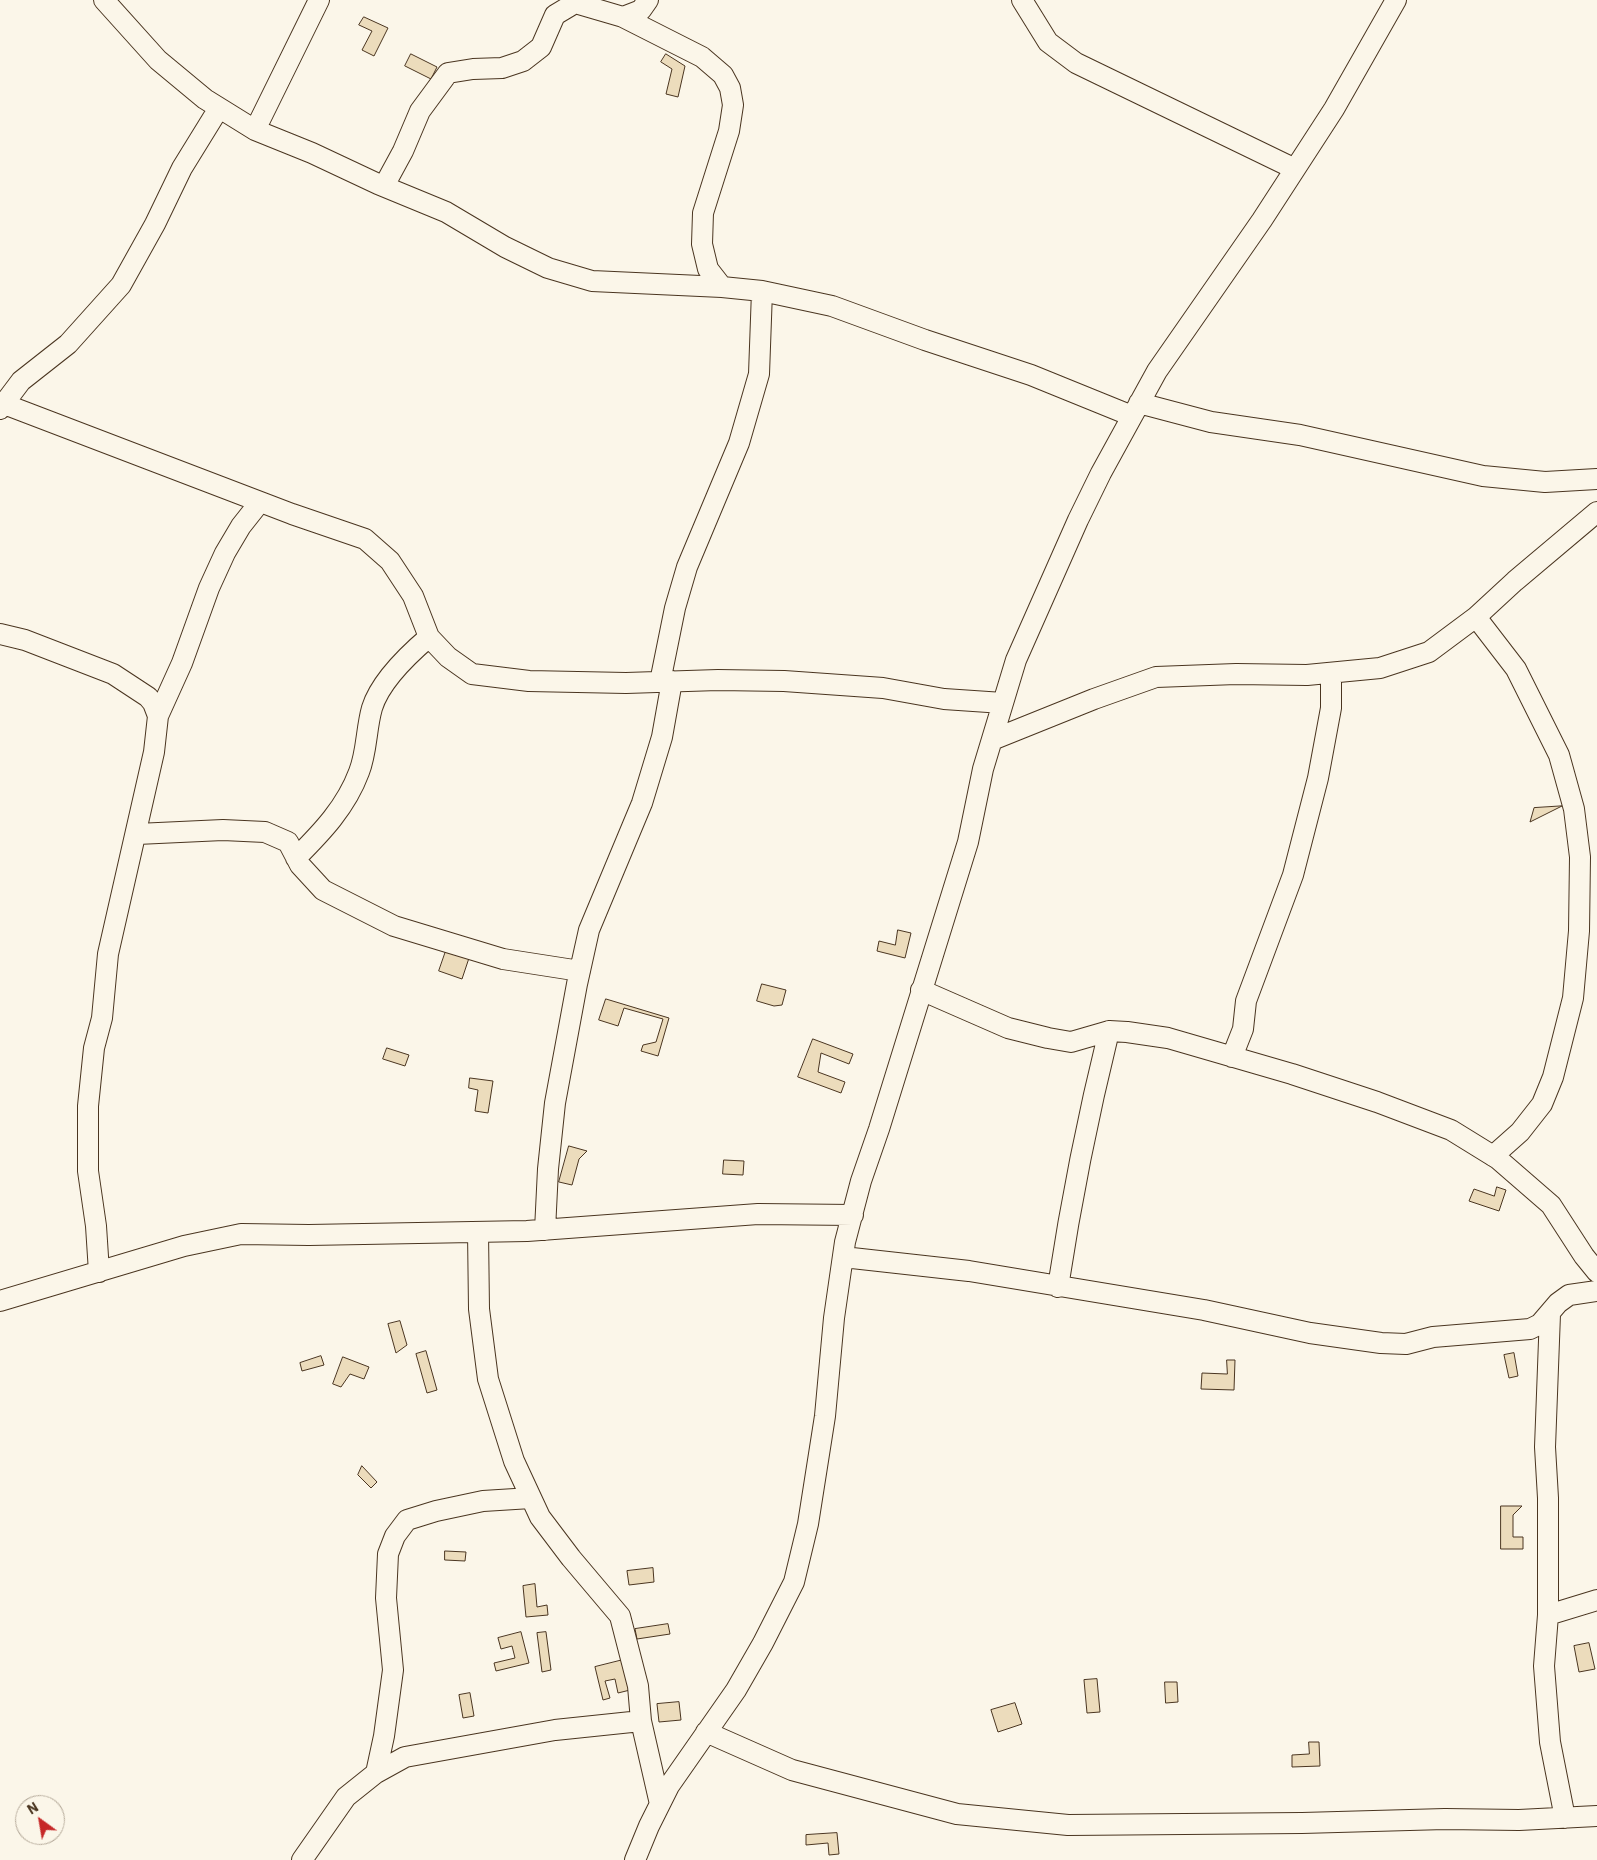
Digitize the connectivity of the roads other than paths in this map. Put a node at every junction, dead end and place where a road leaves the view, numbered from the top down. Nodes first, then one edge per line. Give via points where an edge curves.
1 (104, 0) edge
2 (319, 0) edge
3 (648, 0) edge
4 (1022, 0) edge
5 (1396, 0) edge
6 (623, 17) junction
7 (219, 108) junction
8 (255, 130) junction
9 (1295, 169) junction
10 (384, 186) junction
11 (722, 287) junction
12 (762, 291) junction
13 (2, 407) edge
14 (1135, 409) junction
15 (1597, 479) edge
16 (260, 502) junction
17 (1597, 512) edge
18 (1476, 617) junction
19 (0, 634) edge
20 (429, 637) junction
21 (1331, 673) junction
22 (666, 681) junction
23 (1003, 703) junction
24 (158, 716) junction
25 (992, 740) junction
26 (137, 834) junction
27 (296, 858) junction
28 (580, 971) junction
29 (921, 990) junction
30 (1109, 1032) junction
31 (1232, 1057) junction
32 (1493, 1156) junction
33 (852, 1215) junction
34 (545, 1230) junction
35 (478, 1232) junction
36 (843, 1256) junction
37 (100, 1272) junction
38 (1597, 1272) edge
39 (1058, 1287) junction
40 (1597, 1292) edge
41 (0, 1301) edge
42 (1550, 1314) junction
43 (531, 1498) junction
44 (1597, 1600) edge
45 (1548, 1615) junction
46 (641, 1720) junction
47 (706, 1732) junction
48 (376, 1773) junction
49 (660, 1804) junction
50 (1597, 1816) edge
51 (1565, 1818) junction
52 (302, 1860) edge
53 (635, 1860) edge

1 - 7 street via 158,60
2 - 8 street
3 - 6 street via 640,10
4 - 9 street via 1048,42 1076,63
5 - 9 street via 1334,109
6 - 10 street via 575,3 555,15 541,47 522,61 502,68 448,73 420,112
6 - 11 street via 702,57 723,75 730,88 729,131 703,213 702,244 708,269
7 - 8 street
7 - 13 street via 182,168 120,285 68,344 21,382
8 - 10 street
9 - 14 street via 1157,371
10 - 11 street via 446,212 506,247 556,270 592,281
11 - 12 street
12 - 14 street via 832,306
12 - 22 street via 759,374 739,443 687,567 675,608
13 - 16 street
14 - 15 street via 1300,435 1483,476 1545,482
14 - 23 street via 1078,520 1016,660
16 - 20 street via 365,539 390,561 413,596
16 - 24 street via 225,553
17 - 18 street
18 - 21 street via 1429,652 1380,668
18 - 32 street via 1516,669 1559,755 1574,809 1580,857 1579,932 1573,998 1553,1077 1542,1104 1520,1132
19 - 24 street via 25,640 112,674 148,697
20 - 22 street via 448,657 472,674 529,681
20 - 27 street via 410,652 386,682 372,707 359,771 342,806 326,828
21 - 25 street via 1156,677
21 - 31 street via 1332,708 1293,875 1246,1001 1243,1029
22 - 23 street via 794,682 883,688 944,699
22 - 28 street via 662,737 642,803 589,930
23 - 25 street
24 - 26 street
25 - 29 street via 968,842
26 - 27 street via 223,830 266,832 288,842
26 - 37 street via 108,954 88,1106 88,1171
27 - 28 street via 323,890 394,926 503,958
28 - 34 street via 555,1103
29 - 30 street via 1008,1028 1048,1038 1071,1042
29 - 33 street
30 - 31 street via 1168,1038
30 - 39 street via 1091,1104
31 - 32 street via 1424,1119 1451,1130
32 - 38 street via 1551,1205
33 - 34 street via 758,1214
33 - 36 street
34 - 35 street
35 - 37 street via 241,1234 184,1246
35 - 43 street via 479,1309 488,1379 514,1461
36 - 39 street via 969,1271
36 - 47 street via 825,1416 808,1524 794,1582 763,1644
37 - 41 street
39 - 42 street via 1204,1310 1310,1334 1381,1343 1406,1344 1433,1337 1530,1329
40 - 42 street via 1569,1295
42 - 45 street via 1545,1447
43 - 46 street via 540,1517 620,1616 638,1686
43 - 48 street via 483,1501 436,1511 407,1520 395,1536 388,1554 386,1598 392,1670
44 - 45 street
45 - 51 street via 1544,1666 1550,1742
46 - 48 street via 555,1730 404,1757
46 - 49 street
47 - 49 street
47 - 51 street via 792,1770 957,1814 1068,1825
48 - 52 street via 346,1797
49 - 53 street
50 - 51 street

